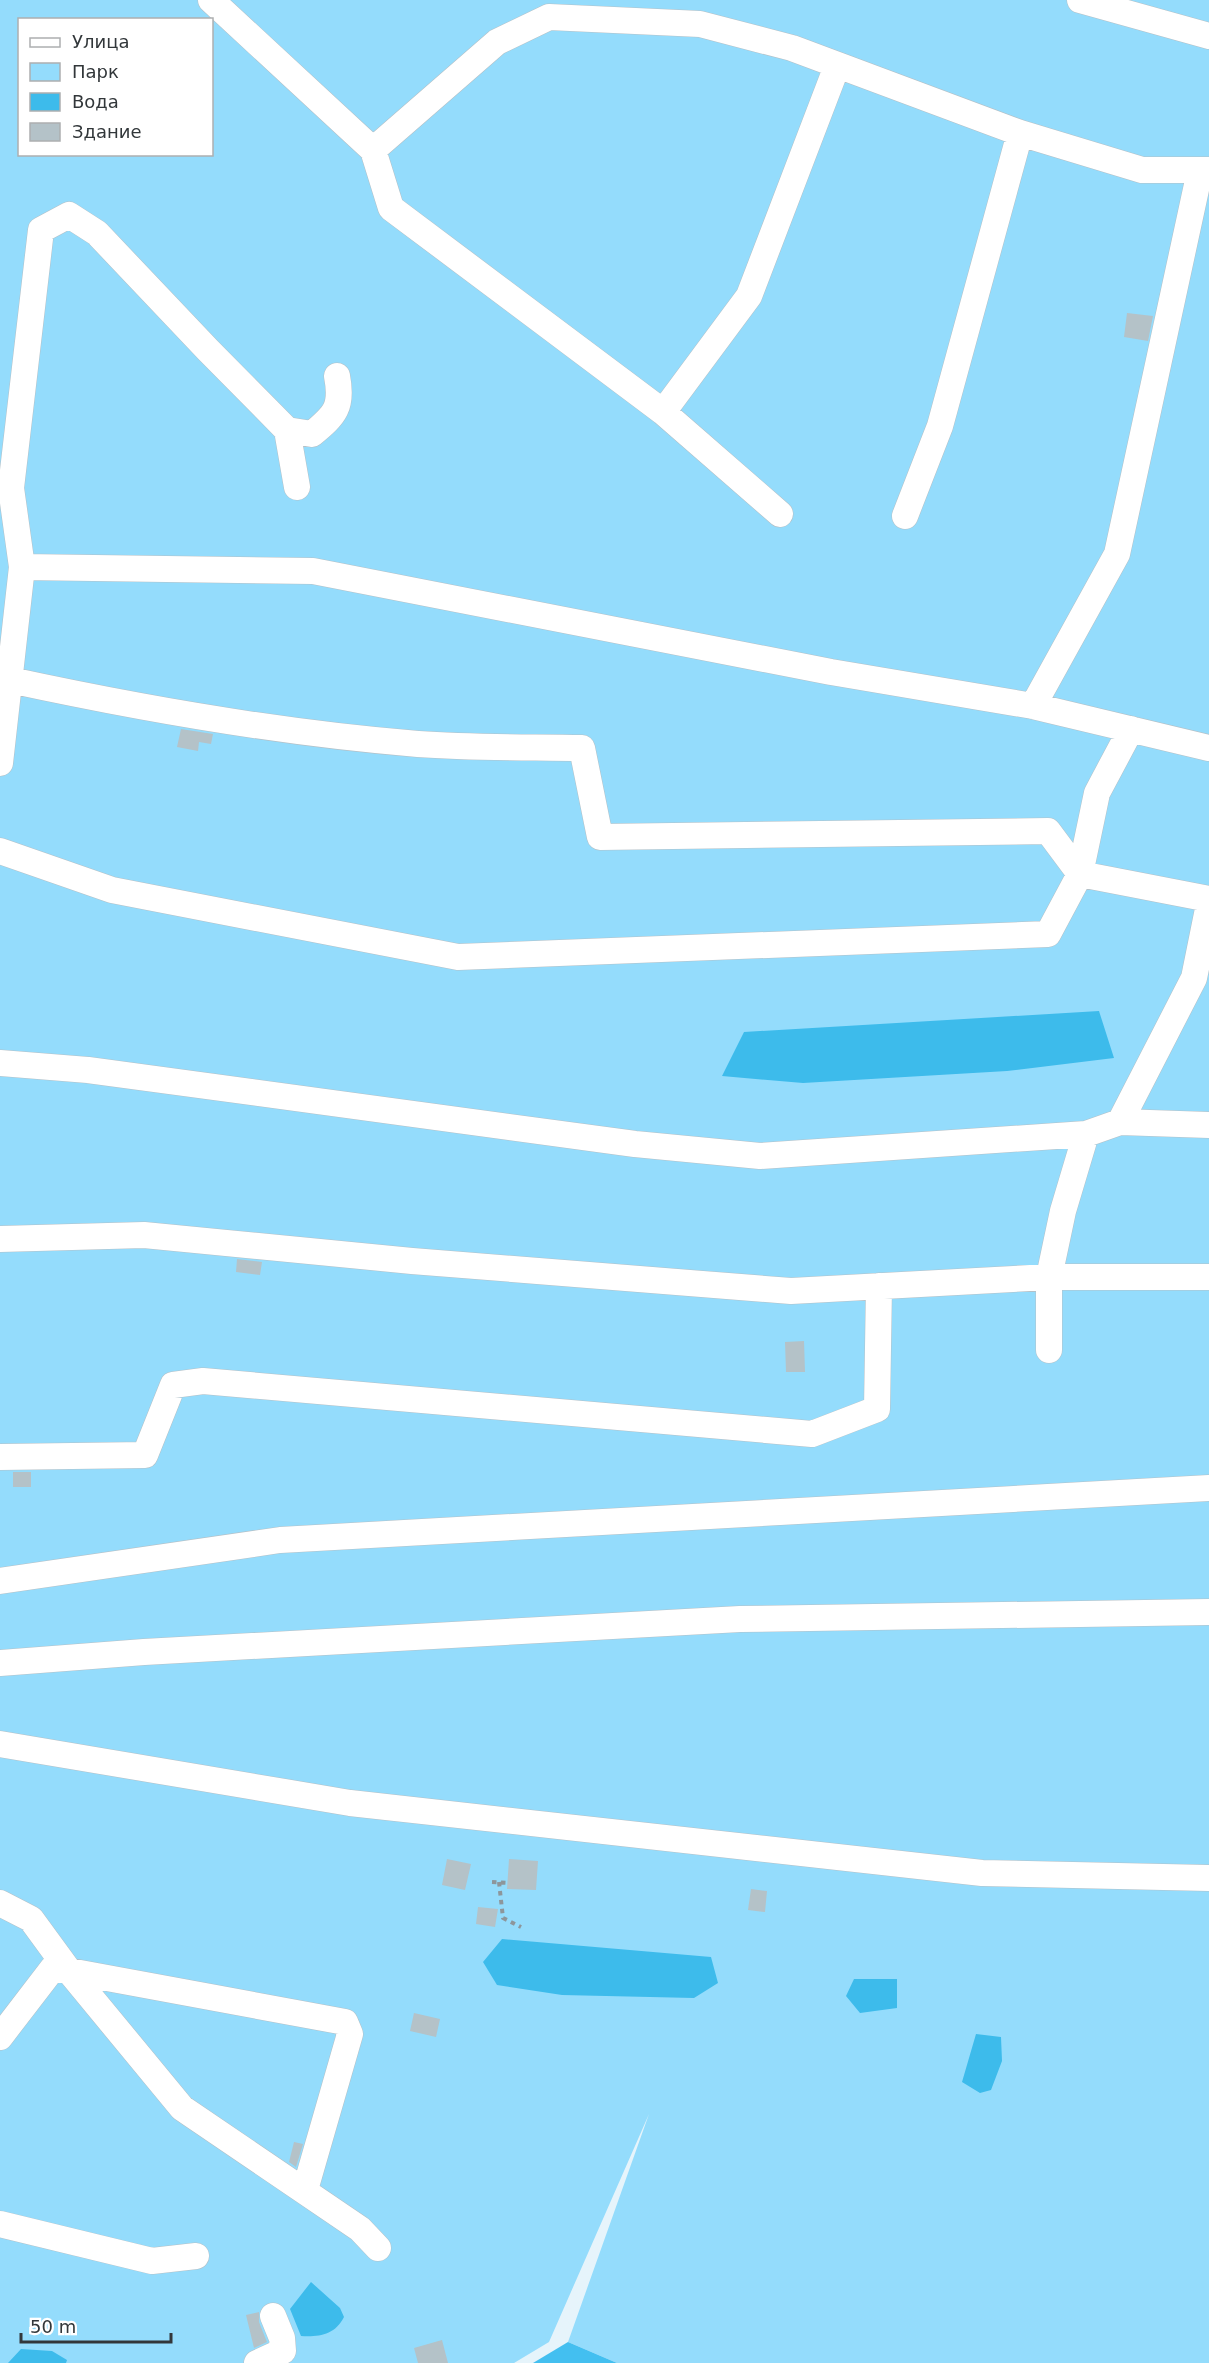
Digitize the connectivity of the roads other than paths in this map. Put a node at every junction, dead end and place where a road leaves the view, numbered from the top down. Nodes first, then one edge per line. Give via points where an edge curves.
1 (211, 0) edge
2 (1080, 0) edge
3 (1209, 36) edge
4 (837, 66) junction
5 (1020, 133) junction
6 (373, 150) junction
7 (1205, 170) edge
8 (337, 376) dead end
9 (663, 412) junction
10 (287, 430) junction
11 (297, 487) dead end
12 (780, 514) dead end
13 (905, 516) dead end
14 (22, 567) junction
15 (10, 680) junction
16 (1033, 705) junction
17 (1131, 729) junction
18 (1209, 748) edge
19 (0, 763) edge
20 (0, 851) edge
21 (1080, 874) junction
22 (1209, 899) edge
23 (1209, 904) edge
24 (0, 1063) edge
25 (1120, 1122) junction
26 (1209, 1125) edge
27 (1086, 1134) junction
28 (0, 1239) edge
29 (1049, 1277) junction
30 (1209, 1277) edge
31 (879, 1286) junction
32 (1049, 1350) dead end
33 (0, 1457) edge
34 (1209, 1488) edge
35 (0, 1581) edge
36 (1209, 1612) edge
37 (0, 1664) edge
38 (0, 1744) edge
39 (1209, 1878) edge
40 (0, 1903) edge
41 (69, 1971) junction
42 (0, 2037) edge
43 (305, 2190) junction
44 (0, 2224) edge
45 (378, 2248) dead end
46 (196, 2256) dead end
47 (273, 2316) dead end
48 (257, 2363) edge

1 - 6 street
2 - 3 street
4 - 5 street
4 - 6 street via 792,48 700,24 549,17 498,42
4 - 9 street via 749,296
5 - 7 street via 1142,170
5 - 13 street via 940,426
6 - 9 street via 391,208
7 - 16 street via 1117,554
8 - 10 street via 341,396 333,416 312,434
9 - 12 street
10 - 11 street
10 - 14 street via 97,233 69,215 41,230 11,488
14 - 15 street
14 - 16 street via 313,571 831,672
15 - 19 street
15 - 21 street via 106,701 324,735 421,744 582,748 600,837 1048,831
16 - 17 street
17 - 18 street
17 - 21 street via 1097,793
20 - 21 street via 112,890 458,957 1048,934
21 - 22 street
23 - 25 street via 1194,978
24 - 27 street via 88,1070 635,1144 760,1156
25 - 26 street
25 - 27 street
27 - 29 street
28 - 31 street via 144,1234 702,1286 791,1291
29 - 30 street
29 - 31 street
29 - 32 street
31 - 33 street via 877,1409 812,1434 204,1381 173,1385 145,1455
34 - 35 street via 280,1540
36 - 37 street via 740,1619
38 - 39 street via 350,1803 877,1862 982,1873
40 - 41 street via 31,1919
41 - 42 street via 53,1968
41 - 43 street via 182,2108
41 - 43 street via 345,2022 350,2034
43 - 45 street via 360,2229
44 - 46 street via 152,2261
47 - 48 street via 283,2351

